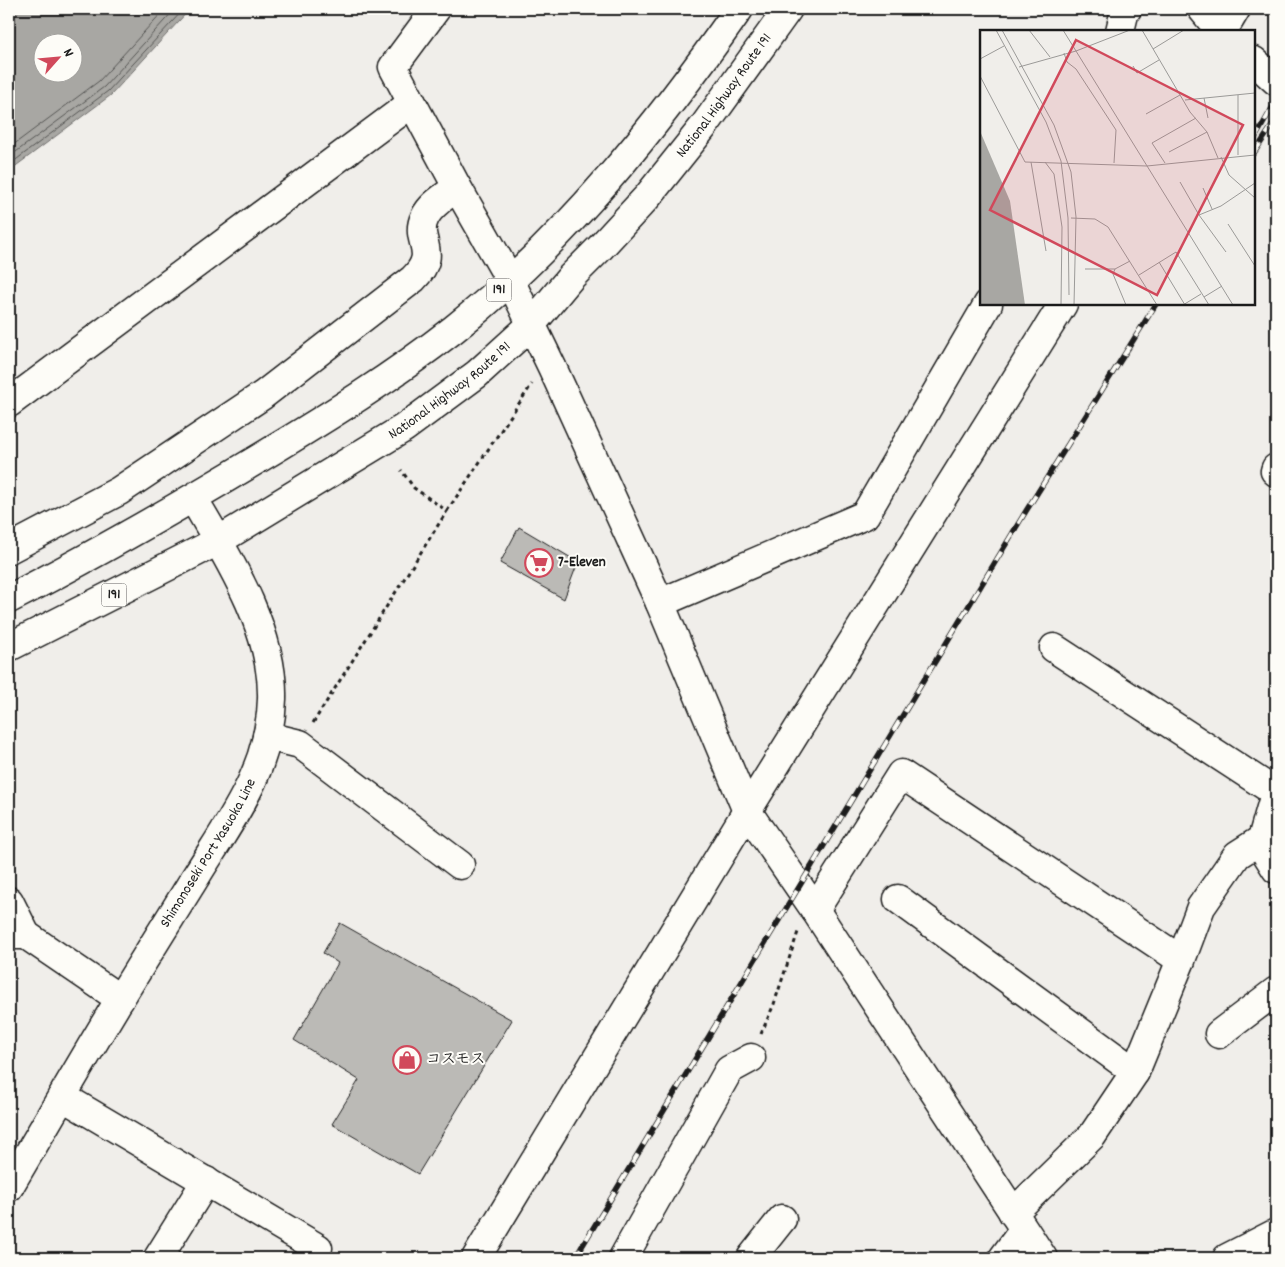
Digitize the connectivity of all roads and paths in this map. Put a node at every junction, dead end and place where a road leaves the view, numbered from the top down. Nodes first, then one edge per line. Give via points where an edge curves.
1 (436, 9) edge
2 (739, 9) edge
3 (788, 9) edge
4 (1126, 9) edge
5 (1202, 9) edge
6 (1236, 9) edge
7 (1120, 30) edge
8 (1221, 30) edge
9 (1223, 30) edge
10 (1255, 62) edge
11 (1276, 81) edge
12 (412, 103) junction
13 (457, 187) junction
14 (510, 280) junction
15 (987, 305) edge
16 (1062, 305) edge
17 (531, 325) junction
18 (533, 383) dead end
19 (9, 403) edge
20 (401, 470) dead end
21 (193, 498) junction
22 (447, 511) junction
23 (218, 541) junction
24 (9, 549) edge
25 (9, 600) edge
26 (660, 603) junction
27 (9, 648) edge
28 (1054, 648) dead end
29 (311, 726) dead end
30 (267, 736) junction
31 (1276, 791) edge
32 (747, 811) junction
33 (1262, 839) junction
34 (460, 865) dead end
35 (1276, 869) edge
36 (898, 899) dead end
37 (9, 901) edge
38 (815, 910) junction
39 (17, 935) edge
40 (1181, 960) junction
41 (1276, 991) edge
42 (120, 999) junction
43 (1219, 1034) dead end
44 (751, 1058) joint
45 (1135, 1072) junction
46 (63, 1096) junction
47 (206, 1180) junction
48 (9, 1186) edge
49 (782, 1219) dead end
50 (1018, 1222) junction
51 (1276, 1233) edge
52 (158, 1258) edge
53 (312, 1258) edge
54 (476, 1258) edge
55 (623, 1258) edge
56 (751, 1258) edge
57 (1003, 1258) edge
58 (1042, 1258) edge
59 (1226, 1258) edge

1 - 12 main road via 393,67
2 - 14 main road, 191 via 698,69 631,154 578,214
3 - 17 main road, National Highway Route 191 / 191 via 648,196 571,276
4 - 7 main road
5 - 8 main road
6 - 9 main road
10 - 11 main road
12 - 13 main road
12 - 19 main road
13 - 14 main road
13 - 24 main road via 430,208 424,218 422,230 426,261 413,280 262,395 119,491
14 - 17 main road
14 - 21 main road, 191 via 454,329 392,374
15 - 26 main road via 865,515
16 - 32 main road
17 - 23 main road, National Highway Route 191 / 191 via 477,374 404,428
17 - 26 main road
18 - 22 path
20 - 22 path via 414,488
21 - 23 main road, Shimonoseki Port Yasuoka Line
21 - 25 main road, 191
22 - 29 path
23 - 27 main road, National Highway Route 191 / 191
23 - 30 main road, Shimonoseki Port Yasuoka Line via 257,620 269,663 272,699
26 - 32 main road
28 - 31 main road via 1126,683
30 - 34 main road via 300,744
30 - 42 main road, Shimonoseki Port Yasuoka Line via 260,764 243,800
31 - 33 main road
32 - 38 main road
32 - 54 main road
33 - 35 main road
33 - 40 main road via 1237,855 1200,907
36 - 45 main road
37 - 39 main road
38 - 40 main road via 901,774
38 - 44 path via 796,935 774,1004
38 - 50 main road
39 - 42 main road
40 - 45 main road
41 - 43 main road
42 - 46 main road, Shimonoseki Port Yasuoka Line
44 - 55 main road via 729,1070
45 - 50 main road via 1092,1136
46 - 47 main road
46 - 48 main road, Shimonoseki Port Yasuoka Line
47 - 52 main road
47 - 53 main road via 318,1248
49 - 56 main road
50 - 57 main road
50 - 58 main road
51 - 59 main road

